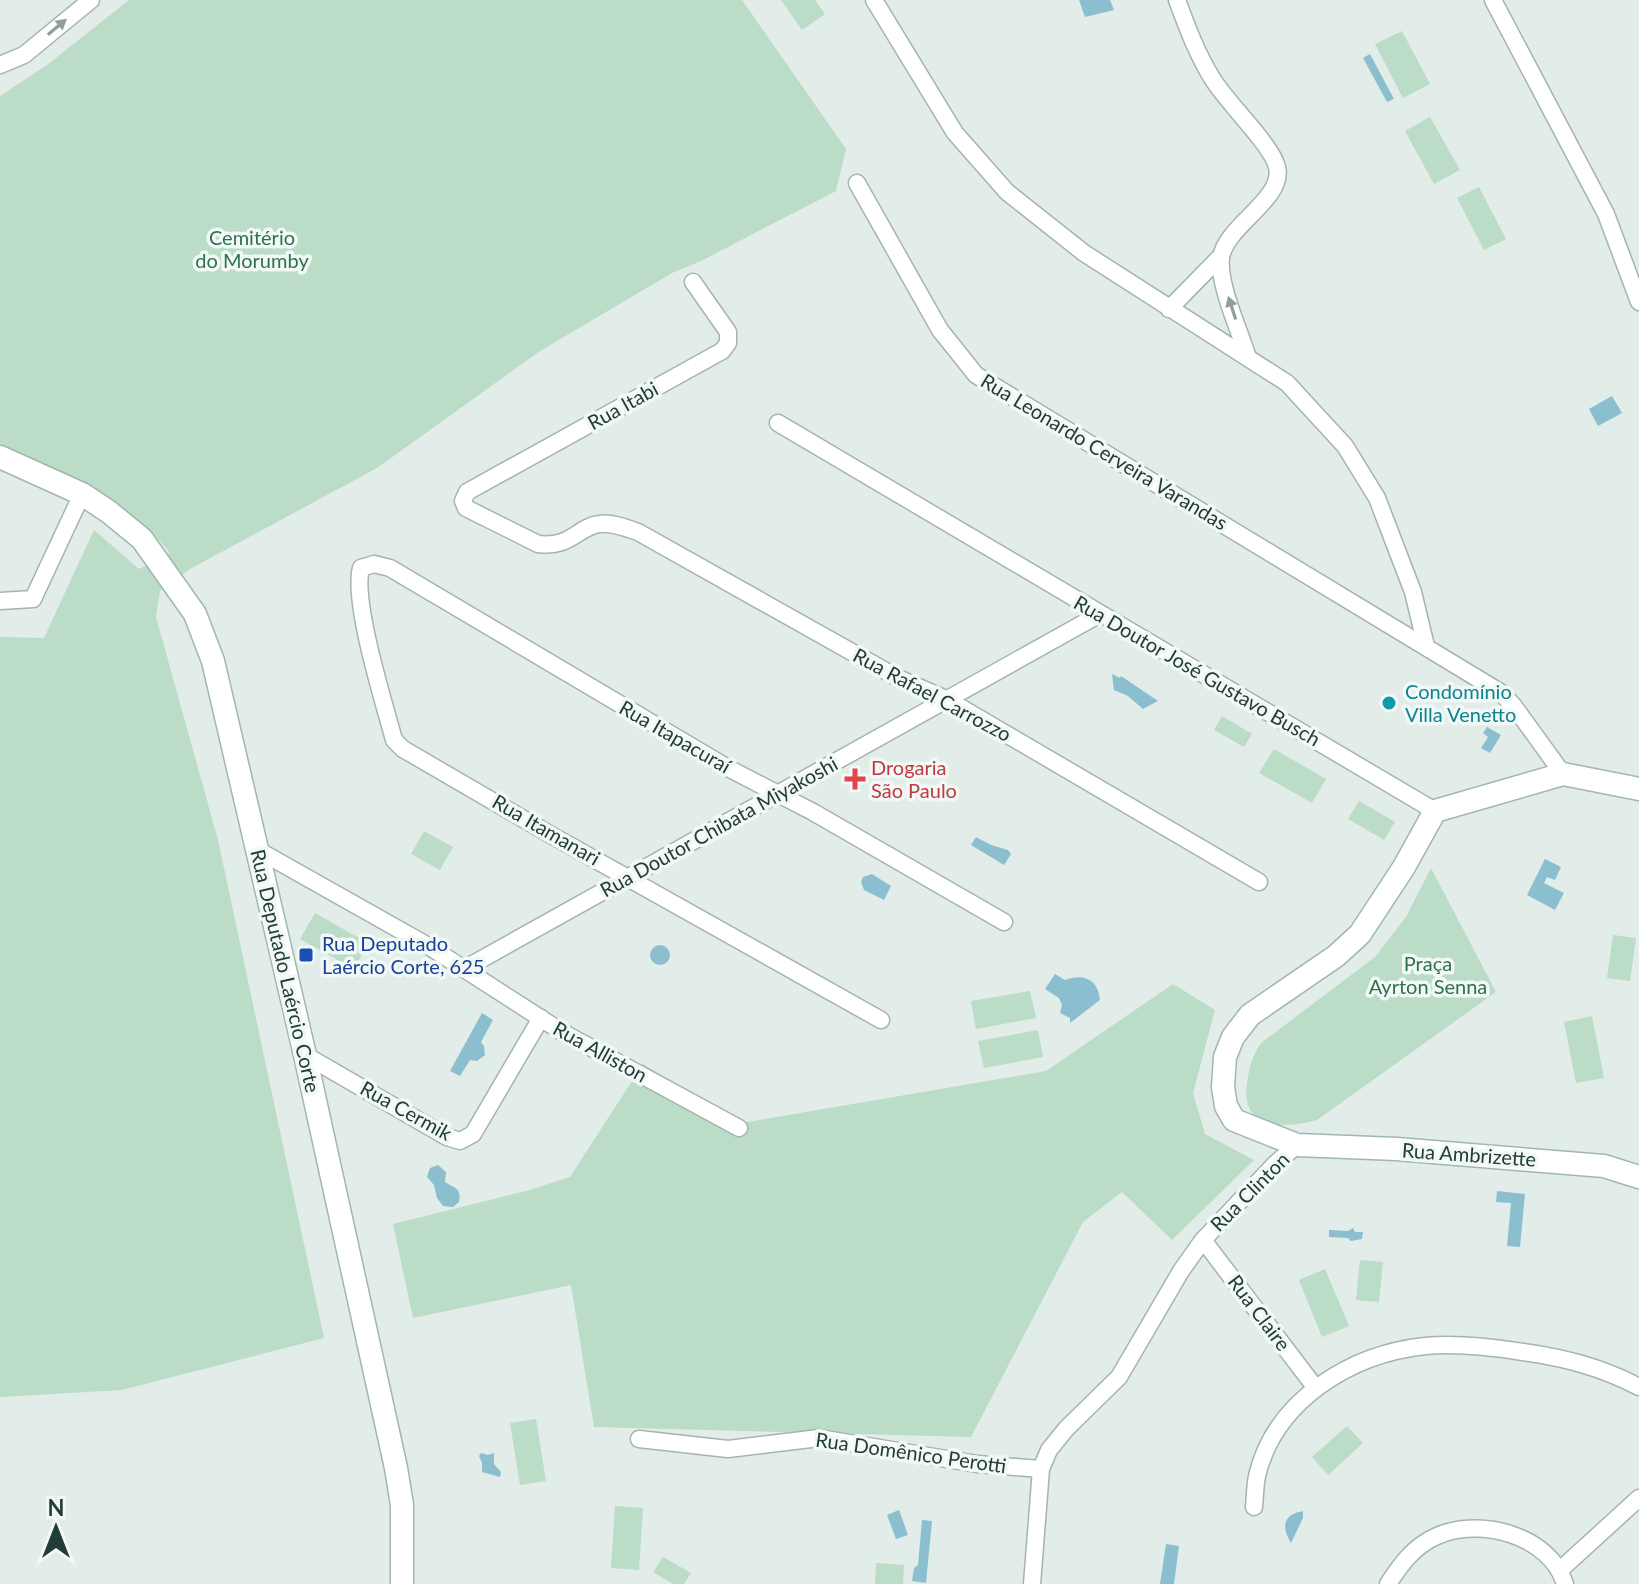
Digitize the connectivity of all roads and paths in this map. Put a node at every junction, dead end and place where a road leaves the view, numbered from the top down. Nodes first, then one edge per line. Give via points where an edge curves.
1 (91, 0) edge
2 (874, 0) edge
3 (1177, 0) edge
4 (1493, 0) edge
5 (0, 65) edge
6 (857, 183) dead end
7 (1221, 256) junction
8 (693, 282) dead end
9 (1639, 302) edge
10 (1169, 309) junction
11 (1248, 358) junction
12 (778, 423) dead end
13 (0, 457) edge
14 (82, 494) junction
15 (598, 523) joint
16 (390, 569) joint
17 (0, 601) edge
18 (1100, 614) junction
19 (1426, 646) junction
20 (948, 700) junction
21 (1563, 774) junction
22 (1639, 789) edge
23 (778, 795) junction
24 (1435, 811) junction
25 (256, 849) junction
26 (628, 878) junction
27 (1259, 882) dead end
28 (1004, 922) dead end
29 (464, 969) junction
30 (541, 1018) junction
31 (881, 1020) dead end
32 (305, 1055) junction
33 (739, 1128) dead end
34 (1297, 1145) junction
35 (1639, 1177) edge
36 (1203, 1240) junction
37 (1315, 1387) junction
38 (1639, 1387) edge
39 (639, 1439) dead end
40 (1041, 1469) junction
41 (1639, 1498) edge
42 (1254, 1507) dead end
43 (1562, 1577) edge
44 (402, 1584) edge
45 (1032, 1584) edge
46 (1388, 1584) edge

5 -> 1 street via 24,55
2 - 10 street via 955,133 1007,192 1084,253
3 - 7 street via 1211,78 1272,153 1278,169 1275,186
4 - 9 street via 1606,214
6 - 19 street, Rua Leonardo Cerveira Varandas via 940,330 976,375
7 - 10 street
11 -> 7 street
8 - 15 street, Rua Itabi via 728,332 722,351 467,492 463,501 466,508 538,544 568,541
10 - 11 street
11 - 19 street via 1287,383 1345,446 1377,498
12 - 18 street, Rua Doutor José Gustavo Busch
13 - 14 street, Rua Deputado Laércio Corte
14 - 17 street via 33,599
14 - 25 street, Rua Deputado Laércio Corte via 153,551 195,614 213,661
15 - 20 street, Rua Rafael Carrozzo via 638,532 898,678
16 - 23 street, Rua Itapacuraí
16 - 26 street, Rua Itamanari via 374,564 361,568 357,589 394,740
18 - 20 street, Rua Doutor Chibata Miyakoshi
18 - 24 street, Rua Doutor José Gustavo Busch
19 - 21 street, Rua Leonardo Cerveira Varandas via 1500,692
20 - 23 street, Rua Doutor Chibata Miyakoshi
20 - 27 street, Rua Rafael Carrozzo
21 - 22 street
21 - 24 street
23 - 26 street, Rua Doutor Chibata Miyakoshi
23 - 28 street, Rua Itapacuraí
24 - 34 street, Rua Ambrizette via 1360,934 1250,1015 1233,1037 1223,1087 1234,1120
25 - 29 street, Rua Alliston
25 - 32 street, Rua Deputado Laércio Corte
26 - 29 street, Rua Doutor Chibata Miyakoshi
26 - 31 street, Rua Itamanari
29 - 30 street, Rua Alliston
30 - 32 street, Rua Cermik via 473,1134 460,1141
30 - 33 street, Rua Alliston
32 - 44 street, Rua Deputado Laércio Corte via 396,1468 402,1505
34 - 35 street, Rua Ambrizette via 1604,1166
34 - 36 street, Rua Clinton
36 - 37 street, Rua Claire
36 - 40 street, Rua Clinton via 1119,1377 1066,1429
37 - 38 street via 1389,1353 1465,1346 1590,1364
37 - 42 street via 1276,1432 1257,1476
39 - 40 street, Rua Domênico Perotti via 728,1449 819,1438
40 - 45 street
41 - 43 street
43 - 46 street via 1546,1555 1528,1543 1477,1528 1434,1537 1405,1559

